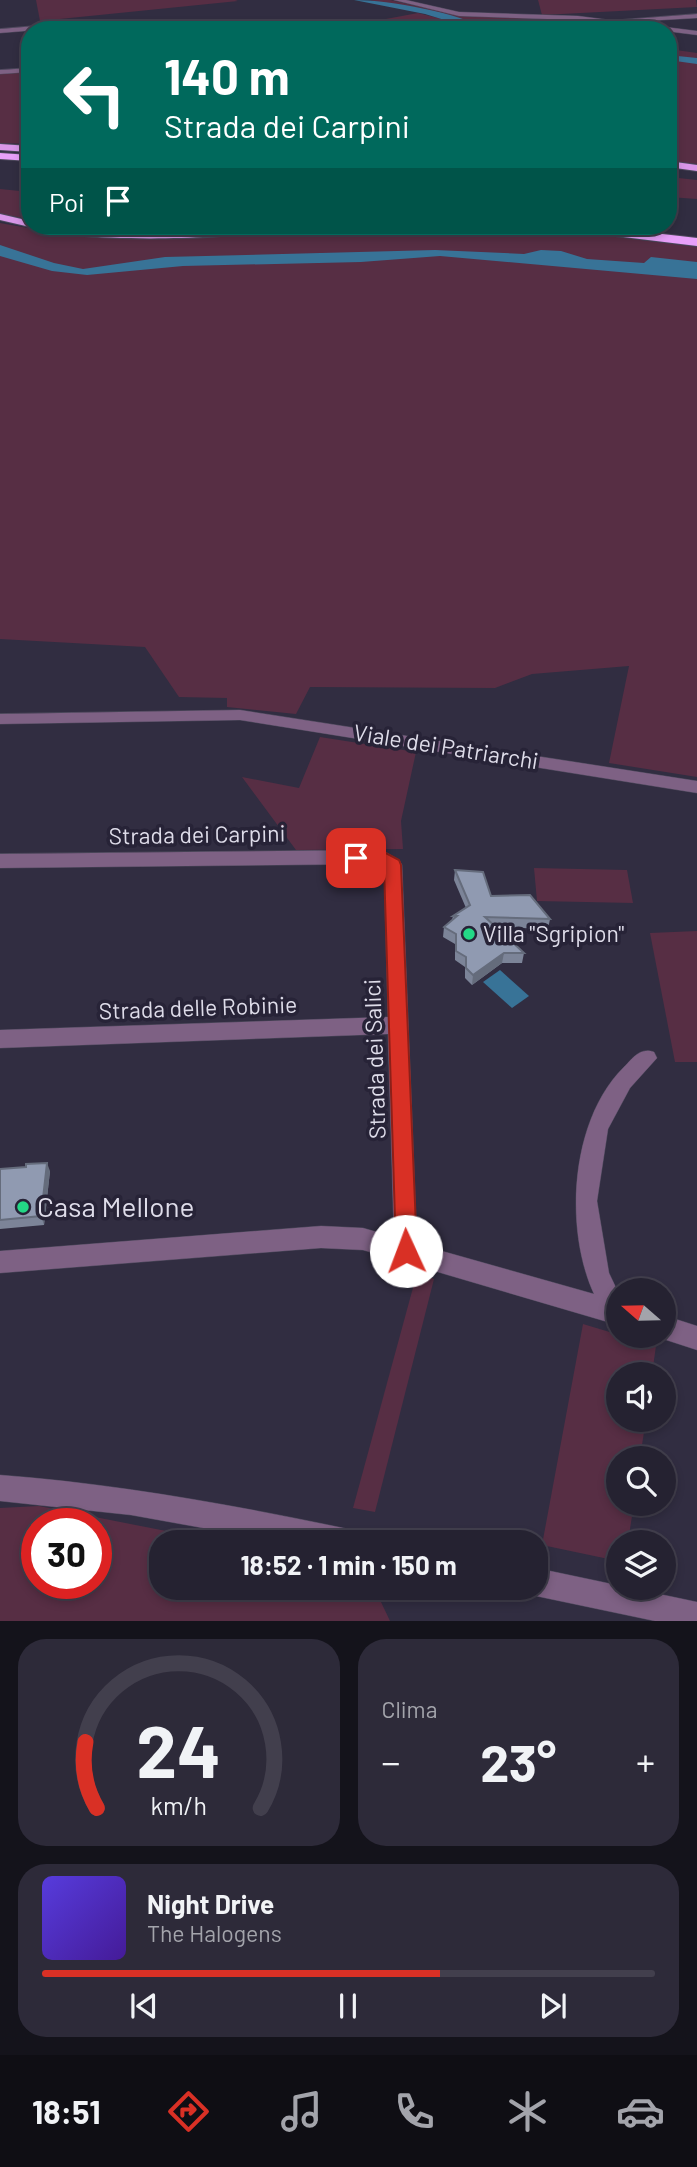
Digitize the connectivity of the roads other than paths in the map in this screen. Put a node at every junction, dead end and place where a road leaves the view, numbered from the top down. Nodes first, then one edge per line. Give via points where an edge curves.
1 (397, 0) edge
2 (545, 16) junction
3 (697, 16) edge
4 (541, 21) edge
5 (610, 21) joint
6 (21, 29) edge
7 (677, 30) edge
8 (0, 31) edge
9 (697, 33) edge
10 (21, 70) edge
11 (0, 72) edge
12 (0, 147) edge
13 (21, 148) edge
14 (0, 156) edge
15 (21, 157) edge
16 (0, 162) edge
17 (21, 163) edge
18 (677, 165) edge
19 (697, 168) edge
20 (677, 176) edge
21 (697, 178) edge
22 (0, 217) edge
23 (21, 222) edge
24 (677, 233) edge
25 (131, 235) edge
26 (180, 235) edge
27 (640, 235) edge
28 (697, 235) edge
29 (697, 242) edge
30 (0, 719) edge
31 (697, 787) edge
32 (0, 861) edge
33 (393, 865) joint
34 (398, 1026) junction
35 (0, 1039) edge
36 (647, 1058) dead end
37 (406, 1251) junction
38 (0, 1262) edge
39 (606, 1292) edge
40 (606, 1310) edge
41 (676, 1331) edge
42 (697, 1338) edge
43 (0, 1488) edge
44 (290, 1530) edge
45 (548, 1584) edge
46 (697, 1616) edge

1 - 2 street via 459,14
2 - 4 street
2 - 5 street
3 - 5 street
6 - 8 street
7 - 9 street
10 - 11 street
12 - 13 highway
14 - 15 highway
16 - 17 highway
18 - 19 highway
20 - 21 highway
22 - 23 highway
24 - 28 highway
25 - 26 highway
27 - 29 highway
30 - 31 street, Viale dei Patriarchi via 240,715
32 - 33 street, Strada dei Carpini via 382,857
33 - 34 street, Strada dei Salici
34 - 35 street, Strada delle Robinie
34 - 37 street, Strada dei Salici
36 - 39 street via 623,1082 597,1128 586,1201 597,1274
37 - 38 street via 363,1239 321,1237
37 - 40 street
41 - 42 street
43 - 44 street via 67,1492
45 - 46 street

